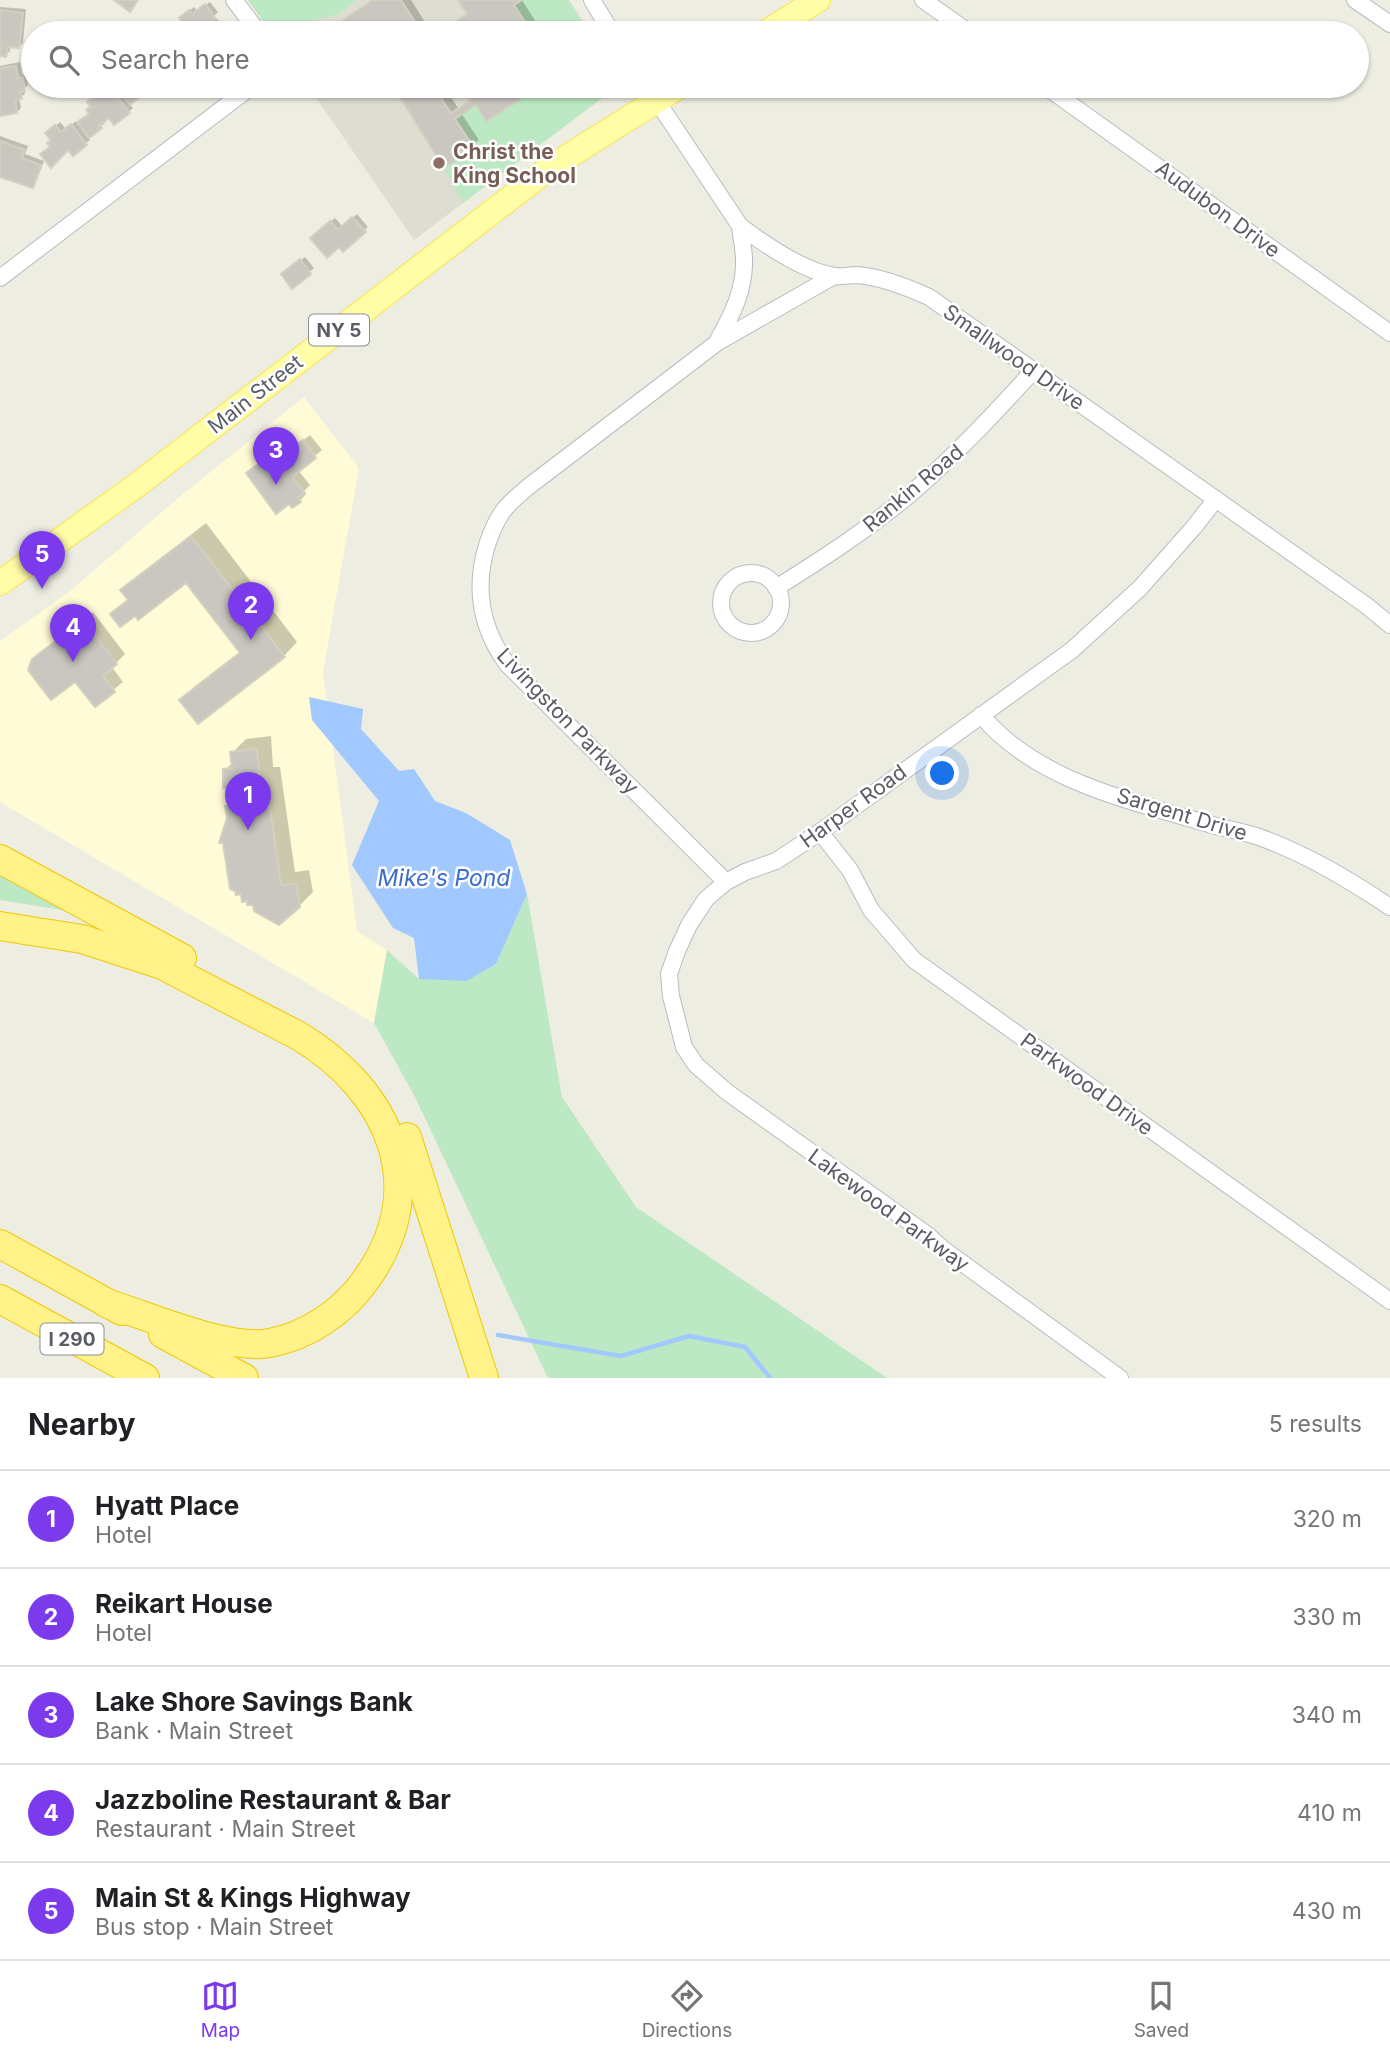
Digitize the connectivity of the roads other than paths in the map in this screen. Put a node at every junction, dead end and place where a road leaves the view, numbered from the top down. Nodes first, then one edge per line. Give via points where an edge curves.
1 (234, 0) edge
2 (592, 0) edge
3 (818, 0) edge
4 (923, 0) edge
5 (1355, 0) edge
6 (250, 21) edge
7 (605, 21) edge
8 (784, 21) edge
9 (953, 21) edge
10 (1390, 24) edge
11 (236, 98) edge
12 (645, 98) edge
13 (655, 98) edge
14 (1062, 98) edge
15 (740, 226) junction
16 (834, 276) junction
17 (0, 277) edge
18 (1390, 333) edge
19 (718, 342) junction
20 (1034, 370) junction
21 (1216, 499) junction
22 (0, 582) edge
23 (776, 588) dead end
24 (1390, 625) edge
25 (981, 715) junction
26 (820, 832) junction
27 (0, 859) edge
28 (726, 882) junction
29 (1390, 906) edge
30 (0, 911) edge
31 (0, 926) edge
32 (185, 959) junction
33 (677, 1025) joint
34 (0, 1244) edge
35 (0, 1299) edge
36 (1390, 1301) edge
37 (106, 1303) junction
38 (145, 1378) edge
39 (244, 1378) edge
40 (484, 1378) edge
41 (1120, 1378) edge

1 - 6 street
2 - 7 street
3 - 8 main road
4 - 9 street
5 - 10 street
11 - 17 street
12 - 22 main road, Main Street / NY 5 via 137,485
13 - 15 street, Smallwood Drive
14 - 18 street, Audubon Drive
15 - 16 street, Smallwood Drive via 791,260
15 - 19 street, Livingston Parkway via 741,286
16 - 19 street, Livingston Parkway
16 - 20 street, Smallwood Drive via 858,275 911,288
19 - 28 street, Livingston Parkway via 504,509 484,556 480,597 487,632 507,664
20 - 21 street, Smallwood Drive
20 - 23 street, Rankin Road via 990,419 909,495
21 - 24 street, Smallwood Drive
21 - 25 street, Harper Road via 1140,587 1072,650
25 - 26 street, Harper Road
25 - 29 street, Sargent Drive via 1012,747 1074,780 1290,849
26 - 28 street, Harper Road via 776,861
26 - 36 street, Parkwood Drive via 850,870 871,910 914,960
27 - 32 highway
28 - 33 street, Harper Road via 706,899 689,925 669,974
30 - 32 highway via 97,928
31 - 37 highway via 82,939 162,965 299,1035 369,1097 392,1146 399,1202 386,1248 357,1293 312,1327 270,1343 249,1345
32 - 40 highway via 329,1038 380,1085 406,1134
33 - 41 street, Lakewood Parkway via 696,1065 727,1092
34 - 37 highway, I 290
35 - 38 highway, I 290
37 - 39 highway, I 290

